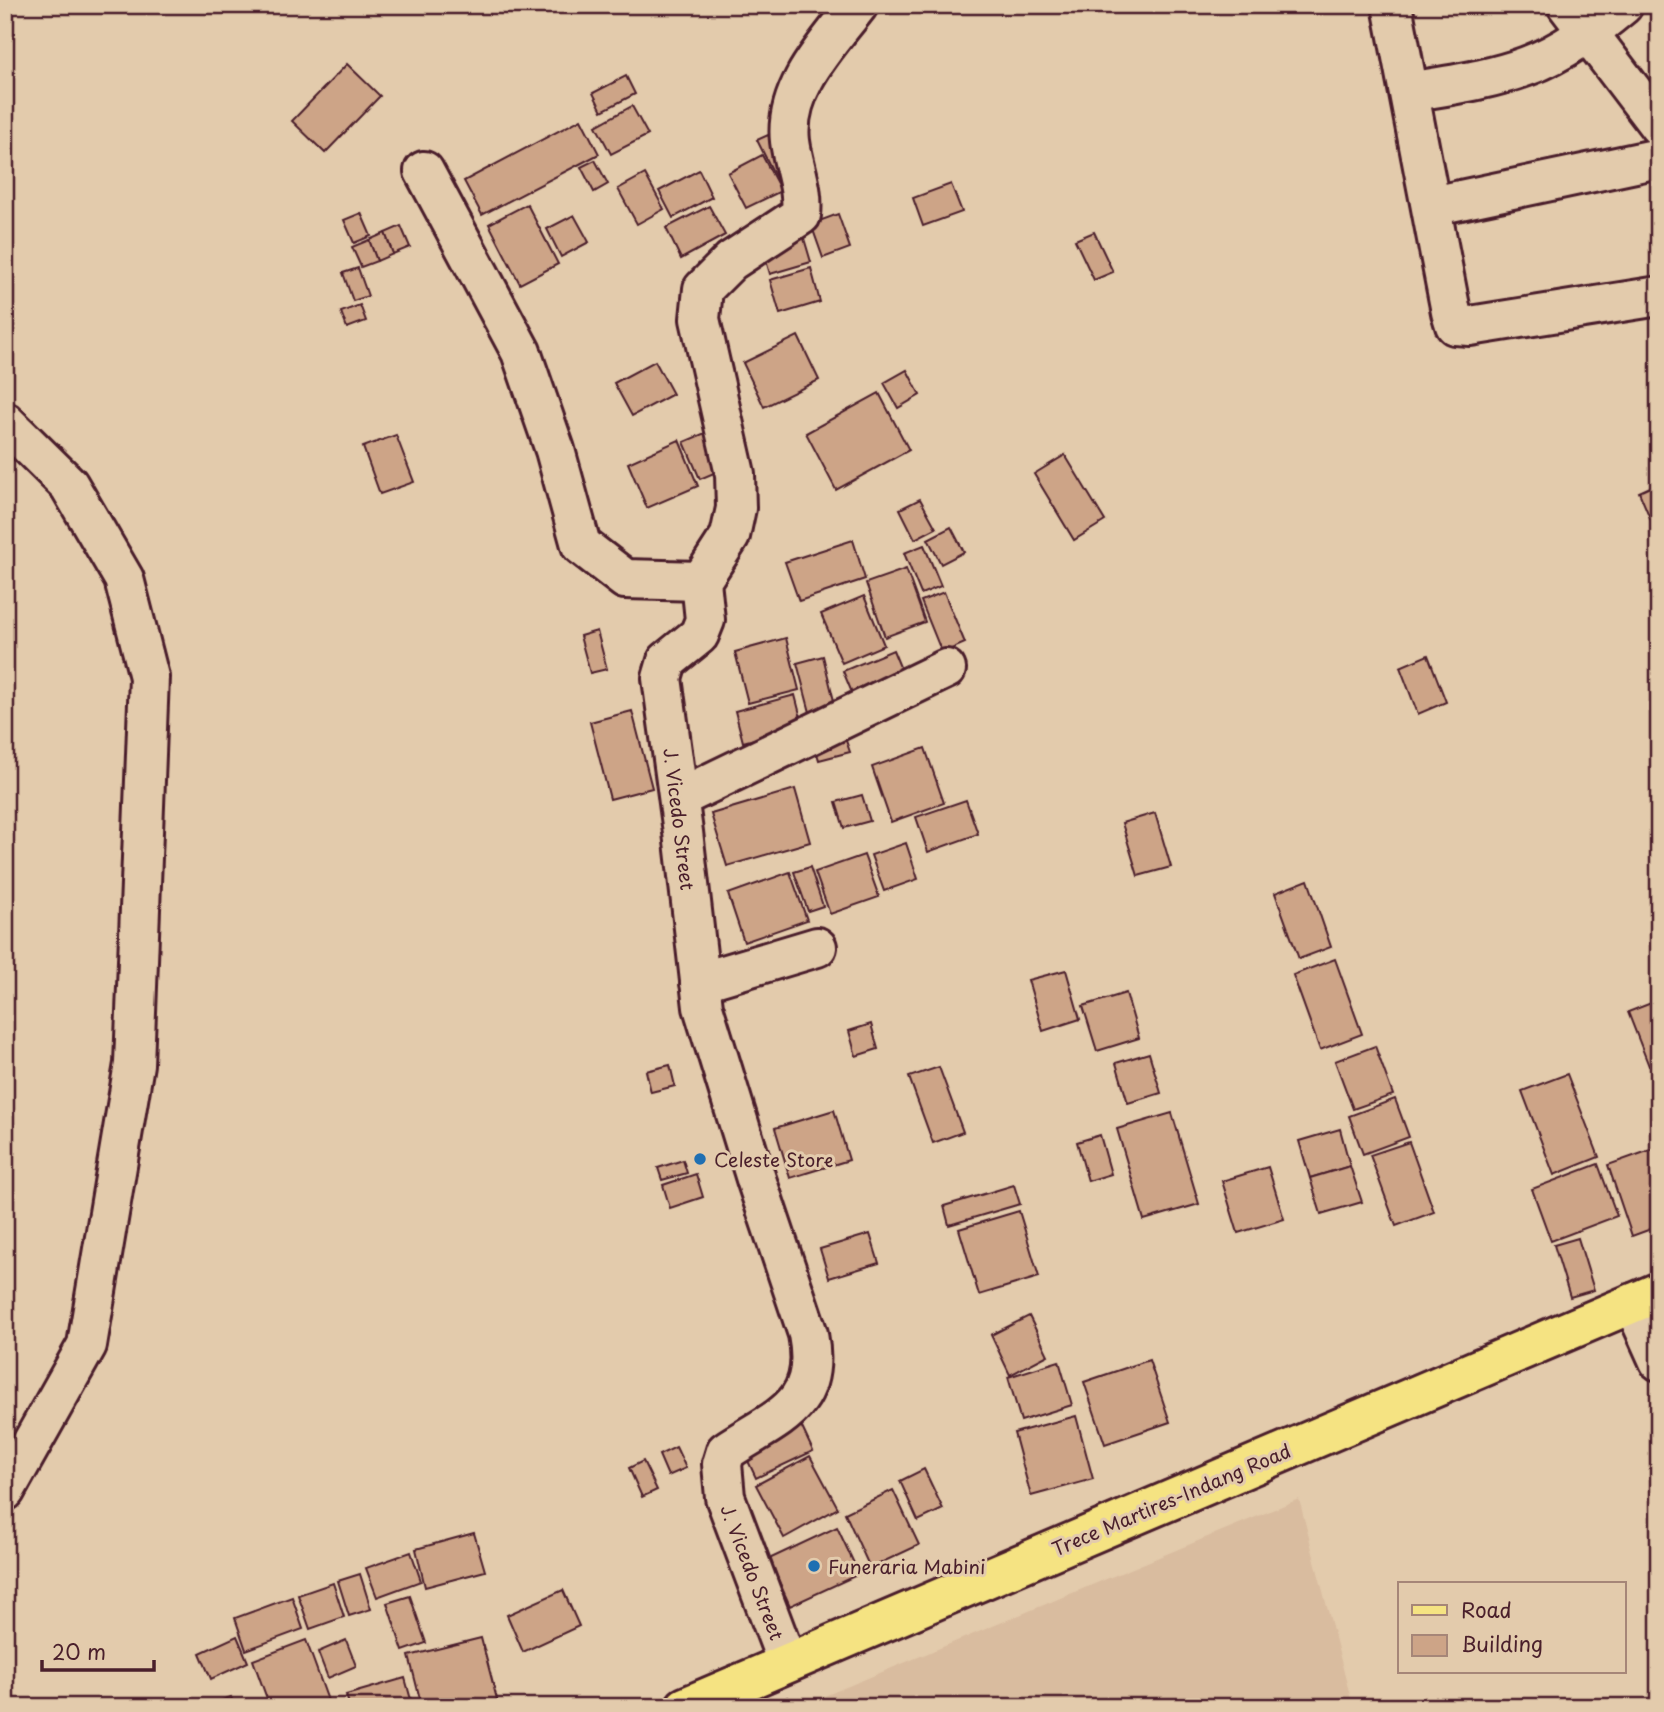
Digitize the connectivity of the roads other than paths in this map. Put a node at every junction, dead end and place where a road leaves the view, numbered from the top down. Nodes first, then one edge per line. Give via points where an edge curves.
1 (858, 5) edge
2 (1392, 5) edge
3 (1623, 5) edge
4 (1578, 19) edge
5 (1410, 92) junction
6 (1659, 126) edge
7 (1659, 158) edge
8 (424, 171) dead end
9 (1432, 206) junction
10 (1659, 296) edge
11 (5, 422) edge
12 (701, 581) junction
13 (946, 669) dead end
14 (679, 798) junction
15 (817, 947) dead end
16 (699, 982) junction
17 (1646, 1298) edge
18 (1659, 1361) edge
19 (5, 1491) edge
20 (788, 1662) junction
21 (685, 1707) edge

1 - 12 street via 803,80 792,104 790,139 802,196 801,215 731,261 703,289 700,319 735,474 736,508 730,536
2 - 5 street
3 - 4 street
4 - 5 street via 1529,65
4 - 6 street
5 - 9 street
7 - 9 street
8 - 12 street via 521,352 581,545 625,579
9 - 10 street via 1455,325
11 - 19 street via 69,485 124,579 149,677 134,1064 87,1345
12 - 14 street, J. Vicedo Street via 705,620 699,635 667,662 662,678
13 - 14 street
14 - 16 street, J. Vicedo Street
15 - 16 street
16 - 20 street, J. Vicedo Street via 813,1357 807,1388 788,1413 726,1451 722,1464 725,1497
17 - 18 street
17 - 20 main road, Trece Martires-Indang Road
20 - 21 main road, Trece Martires-Indang Road

